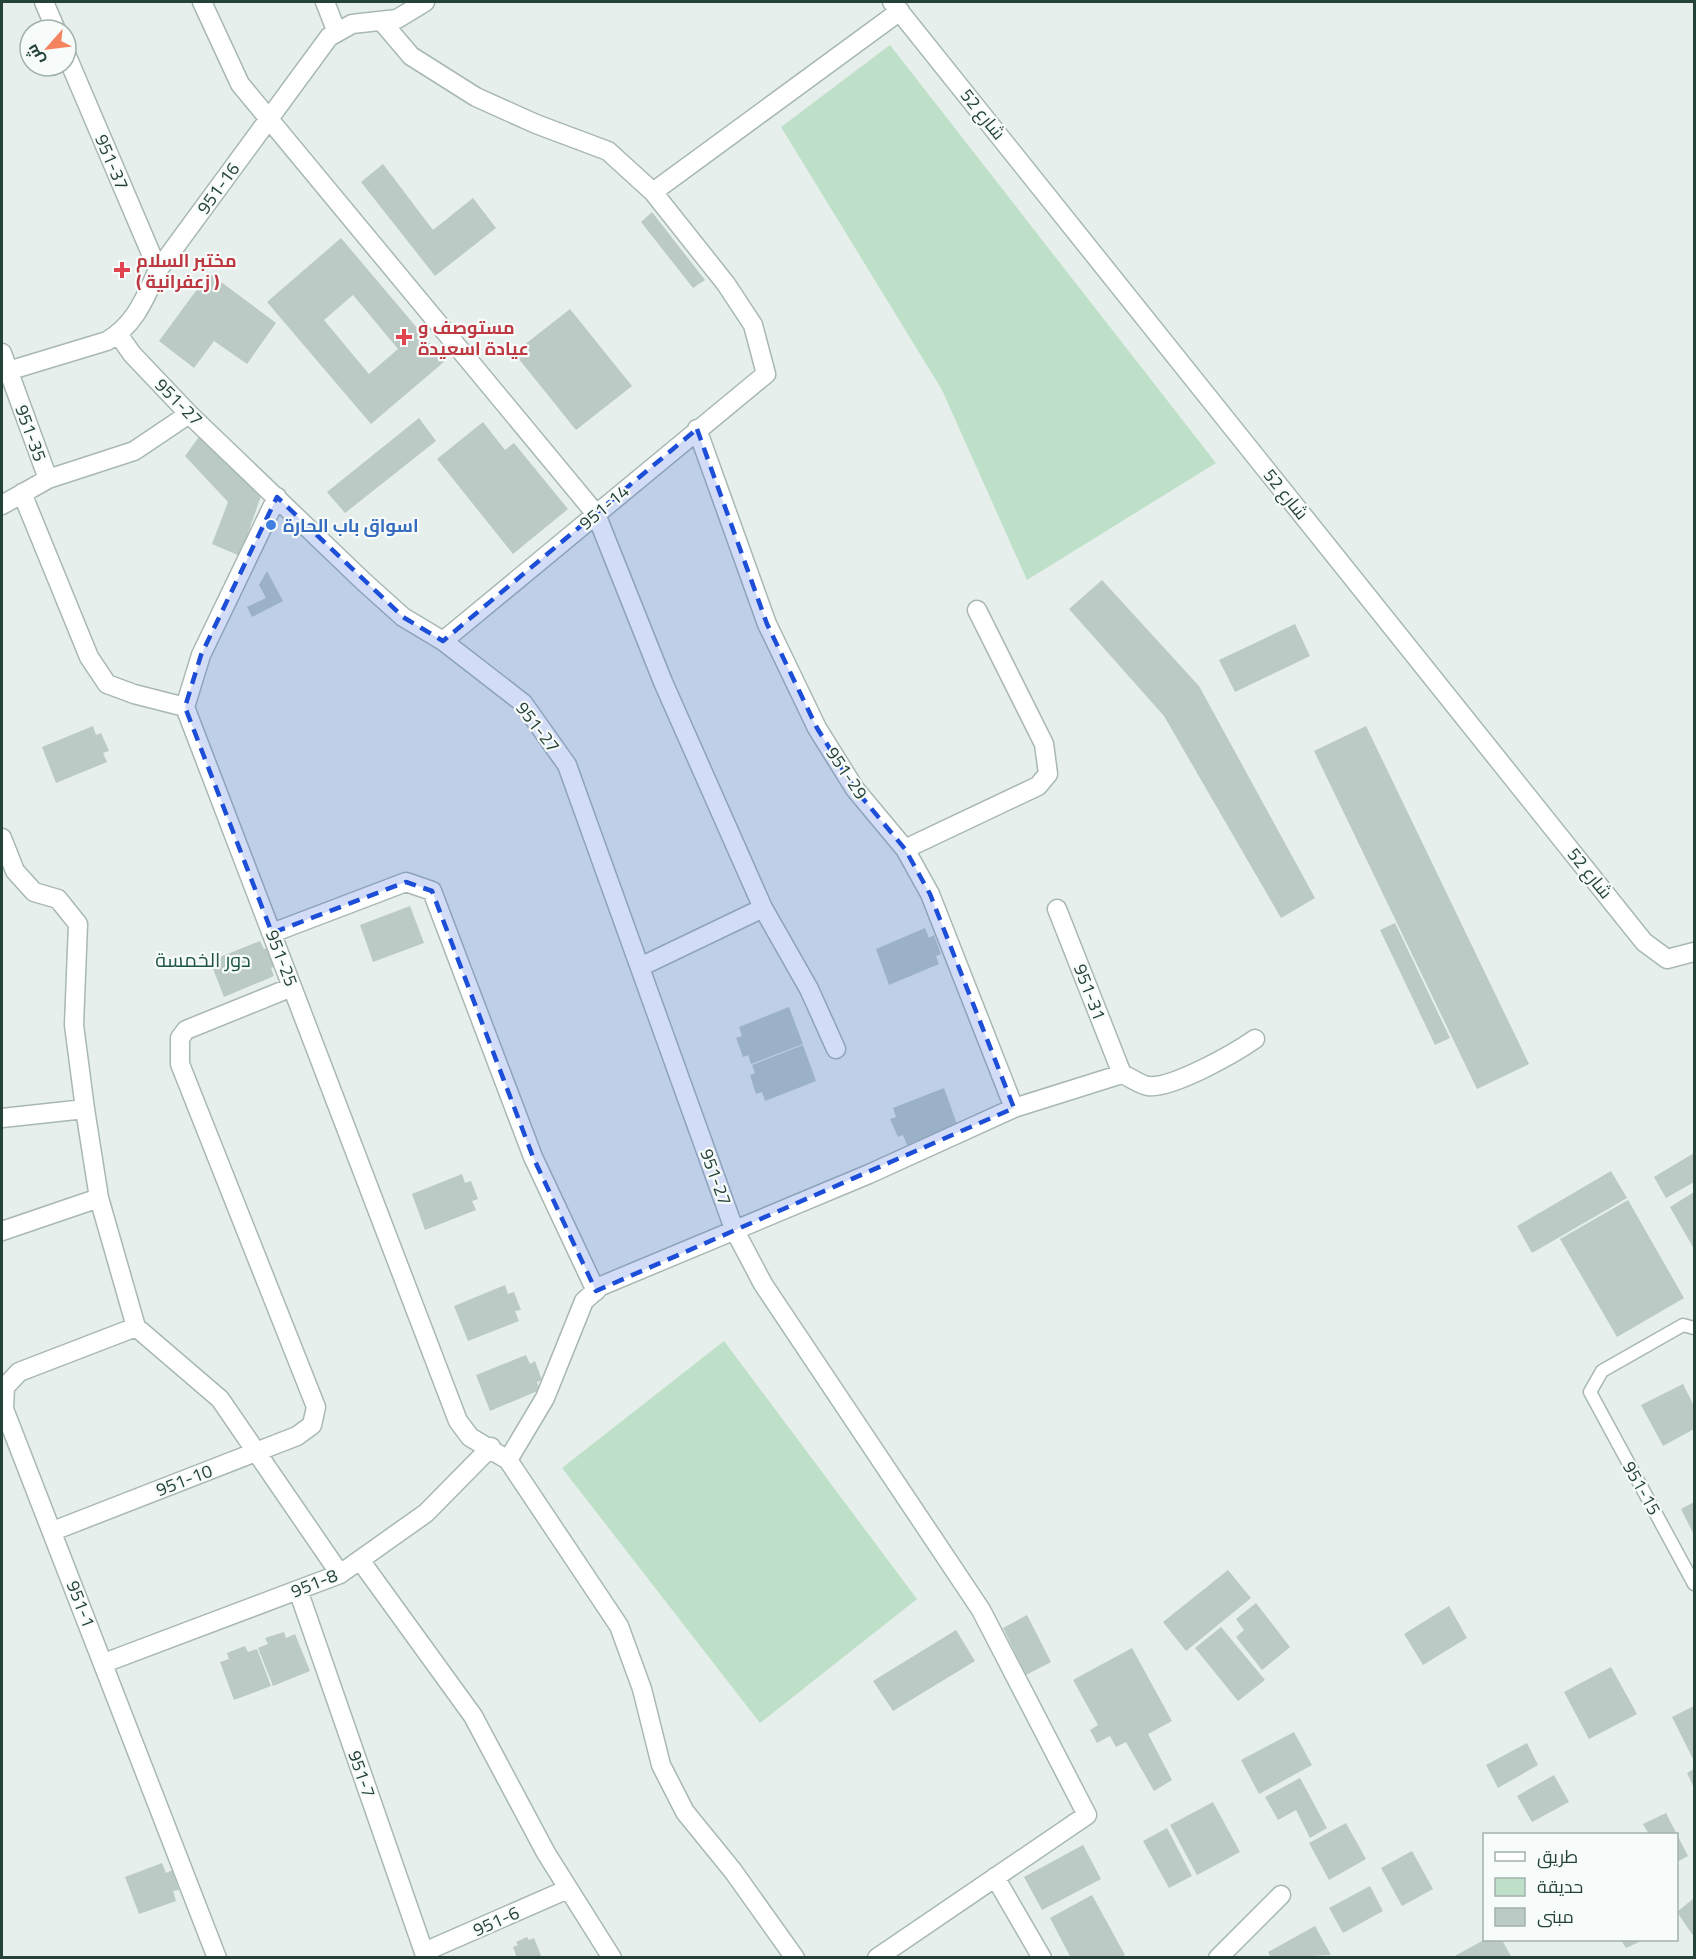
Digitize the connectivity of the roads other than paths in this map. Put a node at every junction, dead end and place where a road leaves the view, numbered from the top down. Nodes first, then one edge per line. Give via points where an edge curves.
1 (44, 2) edge
2 (202, 2) edge
3 (325, 2) edge
4 (425, 2) edge
5 (896, 6) edge
6 (51, 18) edge
7 (383, 22) junction
8 (336, 30) junction
9 (76, 78) edge
10 (268, 118) junction
11 (652, 192) junction
12 (158, 270) junction
13 (118, 334) junction
14 (2, 353) edge
15 (8, 371) junction
16 (189, 414) junction
17 (697, 429) junction
18 (48, 479) junction
19 (22, 493) junction
20 (277, 497) junction
21 (2, 505) edge
22 (596, 514) junction
23 (977, 610) dead end
24 (443, 641) junction
25 (185, 707) junction
26 (2, 838) edge
27 (905, 849) junction
28 (763, 908) junction
29 (1058, 909) dead end
30 (272, 933) junction
31 (1695, 952) edge
32 (640, 967) junction
33 (292, 987) junction
34 (1255, 1039) dead end
35 (836, 1049) dead end
36 (1122, 1074) junction
37 (1014, 1108) junction
38 (85, 1109) junction
39 (2, 1118) edge
40 (99, 1198) junction
41 (734, 1229) junction
42 (2, 1231) edge
43 (596, 1291) junction
44 (136, 1327) junction
45 (1695, 1328) edge
46 (490, 1447) junction
47 (256, 1451) junction
48 (508, 1460) junction
49 (53, 1531) junction
50 (360, 1560) junction
51 (340, 1574) junction
52 (1695, 1584) edge
53 (298, 1590) junction
54 (104, 1663) junction
55 (995, 1877) junction
56 (568, 1889) junction
57 (1281, 1895) dead end
58 (425, 1955) edge
59 (217, 1958) edge
60 (612, 1958) edge
61 (795, 1958) edge
62 (877, 1958) edge
63 (1042, 1958) edge
64 (1218, 1958) edge

1 - 6 street
2 - 10 street via 240,84
3 - 8 street
4 - 7 street via 404,16
5 - 11 street
5 - 31 street, شارع 52 via 1644,942 1668,959
7 - 8 street via 352,24
7 - 11 street via 411,57 477,97 608,151
8 - 10 street, 951-16
9 - 12 street, 951-37
10 - 12 street, 951-16
10 - 22 street
11 - 17 street, 951-14 via 726,284 753,325 766,374
12 - 13 street, 951-16 via 139,311
13 - 15 street, 951-16
13 - 16 street, 951-27
14 - 15 street, 951-35
15 - 18 street, 951-35
16 - 18 street via 134,451
16 - 20 street, 951-27
17 - 22 street, 951-14
17 - 27 street, 951-29 via 768,624 817,728 855,789
18 - 19 street
19 - 21 street
19 - 25 street via 89,657 107,684
20 - 24 street, 951-27 via 403,617
20 - 25 street via 201,655
22 - 24 street, 951-14
22 - 28 street via 663,682
23 - 27 street via 1044,744 1048,774 1038,786
24 - 32 street, 951-27 via 523,703 567,765
25 - 30 street, 951-25
26 - 38 street via 15,871 34,892 58,899 78,924 74,1025
27 - 37 street, 951-29 via 930,894
28 - 32 street
28 - 35 street via 809,989
29 - 36 street, 951-31
30 - 33 street, 951-25
30 - 43 street via 406,882 432,891 533,1156
32 - 41 street, 951-27
33 - 46 street, 951-25 via 458,1421 470,1437
33 - 47 street, 951-10 via 186,1030 180,1038 180,1064 316,1407 312,1425 297,1436
34 - 36 street via 1177,1079 1148,1086
36 - 37 street
37 - 41 street via 869,1174
38 - 39 street
38 - 40 street
40 - 42 street
40 - 44 street
41 - 43 street
41 - 55 street, 951-27 via 763,1284 981,1610 1088,1815
43 - 48 street via 584,1301 545,1398
44 - 47 street via 220,1399
44 - 49 street, 951-1 via 19,1372 4,1387 4,1409
45 - 52 lane, 951-15 via 1683,1325 1602,1371 1590,1392
46 - 48 street, 951-25
46 - 50 street, 951-8 via 426,1513
47 - 49 street, 951-10
47 - 51 street
48 - 61 street via 619,1626 642,1689 661,1765 685,1812
49 - 54 street, 951-1
50 - 51 street, 951-8
50 - 56 street via 473,1716
51 - 53 street, 951-8
53 - 54 street, 951-8
53 - 58 street, 951-7
54 - 59 street, 951-1
55 - 62 street
55 - 63 street
56 - 58 street, 951-6
56 - 60 street
57 - 64 street

